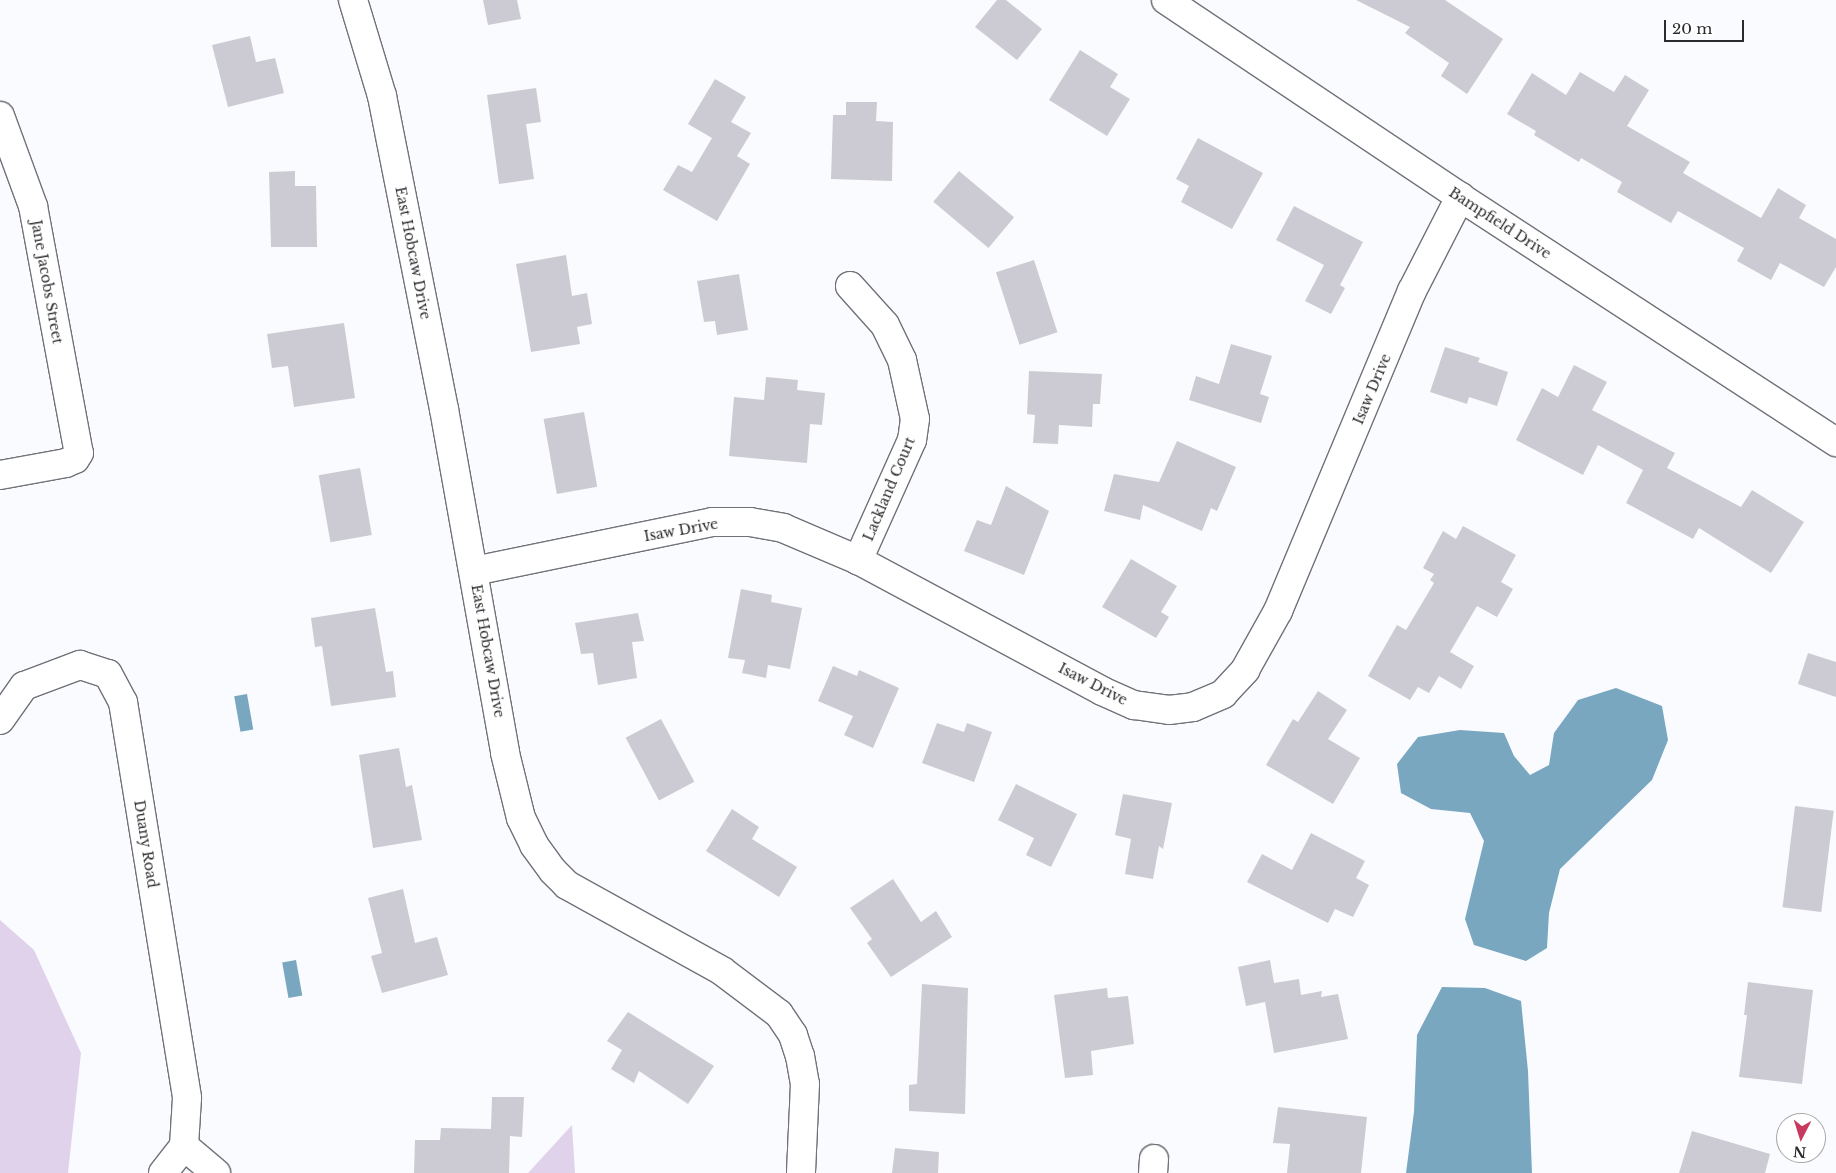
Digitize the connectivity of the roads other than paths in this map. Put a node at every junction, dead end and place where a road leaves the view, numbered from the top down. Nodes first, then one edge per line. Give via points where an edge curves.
1 (353, 0) edge
2 (1166, 0) edge
3 (0, 116) edge
4 (1460, 197) junction
5 (850, 286) dead end
6 (1836, 442) edge
7 (0, 475) edge
8 (858, 560) junction
9 (474, 571) junction
10 (0, 720) edge
11 (184, 1146) junction
12 (163, 1173) edge
13 (216, 1173) edge
14 (801, 1173) edge

1 - 9 street, East Hobcaw Drive via 382,96
2 - 4 street, Bampfield Drive
3 - 7 street, Jane Jacobs Street via 33,206 79,453 66,463
4 - 6 street, Bampfield Drive
4 - 8 street, Isaw Drive via 1412,290 1278,611 1245,670 1223,694 1193,707 1169,710 1134,705
5 - 8 street, Lackland Court via 885,325 902,360 915,418 912,440
8 - 9 street, Isaw Drive via 783,528 750,522 712,522
9 - 14 street, East Hobcaw Drive via 506,753 521,818 534,844 567,885 722,971 779,1014 795,1042 805,1084
10 - 11 street, Duany Road via 24,686 80,665 108,674 123,702 187,1098
11 - 12 street
11 - 13 street

